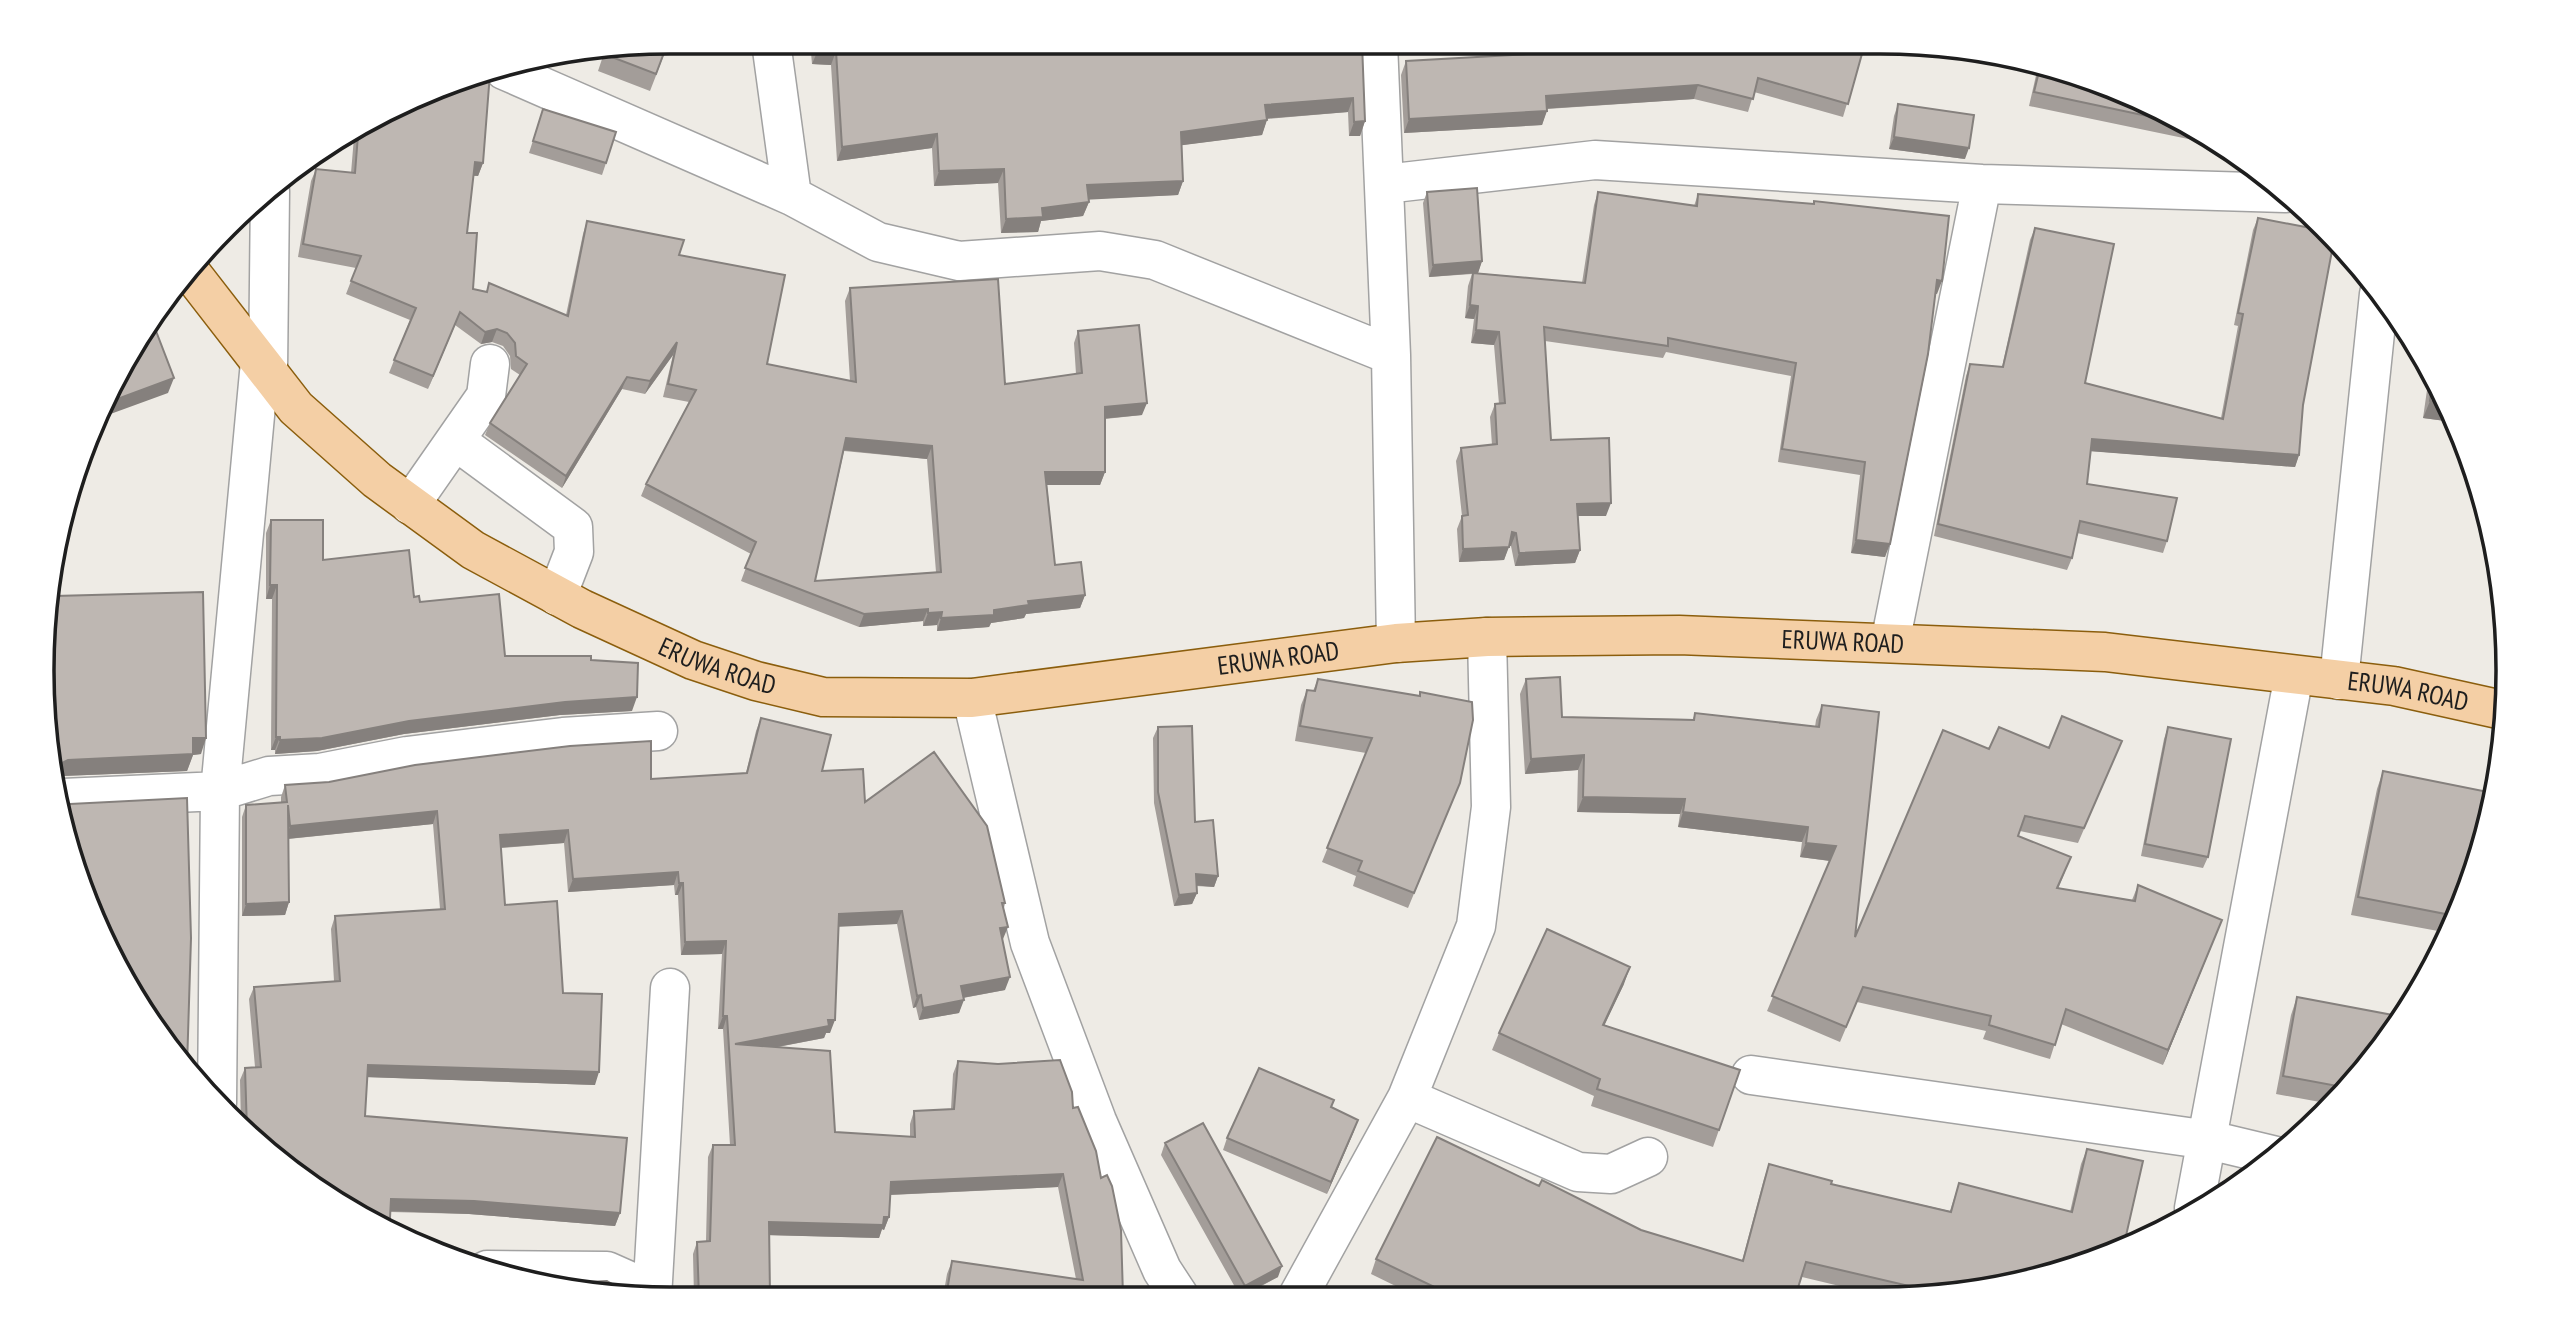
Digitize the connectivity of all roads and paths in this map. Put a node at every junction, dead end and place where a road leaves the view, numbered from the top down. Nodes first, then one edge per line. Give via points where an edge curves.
1 (773, 54) edge
2 (1379, 54) edge
3 (514, 74) edge
4 (1385, 184) junction
5 (1982, 184) junction
6 (2268, 192) edge
7 (792, 196) junction
8 (270, 202) edge
9 (195, 278) edge
10 (2378, 308) edge
11 (1391, 355) junction
12 (490, 364) dead end
13 (264, 366) junction
14 (456, 441) junction
15 (410, 505) junction
16 (557, 596) junction
17 (1487, 637) junction
18 (1396, 643) junction
19 (1890, 643) junction
20 (2294, 675) junction
21 (2339, 680) junction
22 (972, 698) junction
23 (2494, 708) edge
24 (658, 731) dead end
25 (220, 791) junction
26 (68, 798) edge
27 (670, 988) dead end
28 (1751, 1075) dead end
29 (217, 1088) edge
30 (1407, 1097) junction
31 (2209, 1140) junction
32 (2263, 1153) edge
33 (1648, 1157) dead end
34 (2196, 1199) edge
35 (530, 1270) edge
36 (635, 1285) edge
37 (653, 1286) edge
38 (1173, 1287) edge
39 (1303, 1287) edge

1 - 7 street
2 - 4 street
3 - 7 street
4 - 5 street via 1595,160
4 - 11 street
5 - 6 street
5 - 19 street
7 - 11 street via 878,242 959,261 1100,251 1155,260
8 - 13 street
9 - 13 main road, ERUWA ROAD
10 - 21 street
11 - 18 street
12 - 14 street via 486,396
13 - 15 main road, ERUWA ROAD via 296,408
13 - 25 street
14 - 15 street
14 - 16 street via 573,527 574,552
15 - 16 main road, ERUWA ROAD via 473,550
16 - 22 main road, ERUWA ROAD via 693,660 756,681 823,697
17 - 18 main road, ERUWA ROAD
17 - 19 main road, ERUWA ROAD via 1679,635
17 - 30 street via 1491,807 1476,926
18 - 22 main road, ERUWA ROAD
19 - 20 main road, ERUWA ROAD via 2105,652
20 - 21 main road, ERUWA ROAD
20 - 31 street
21 - 23 main road, ERUWA ROAD via 2394,686
22 - 38 street via 1030,943 1097,1121
24 - 25 street via 407,756 320,773 269,776
25 - 26 street
25 - 29 street
27 - 37 street
28 - 31 street
30 - 33 street via 1578,1172 1611,1174
30 - 39 street
31 - 32 street
31 - 34 street
35 - 36 street via 607,1271

